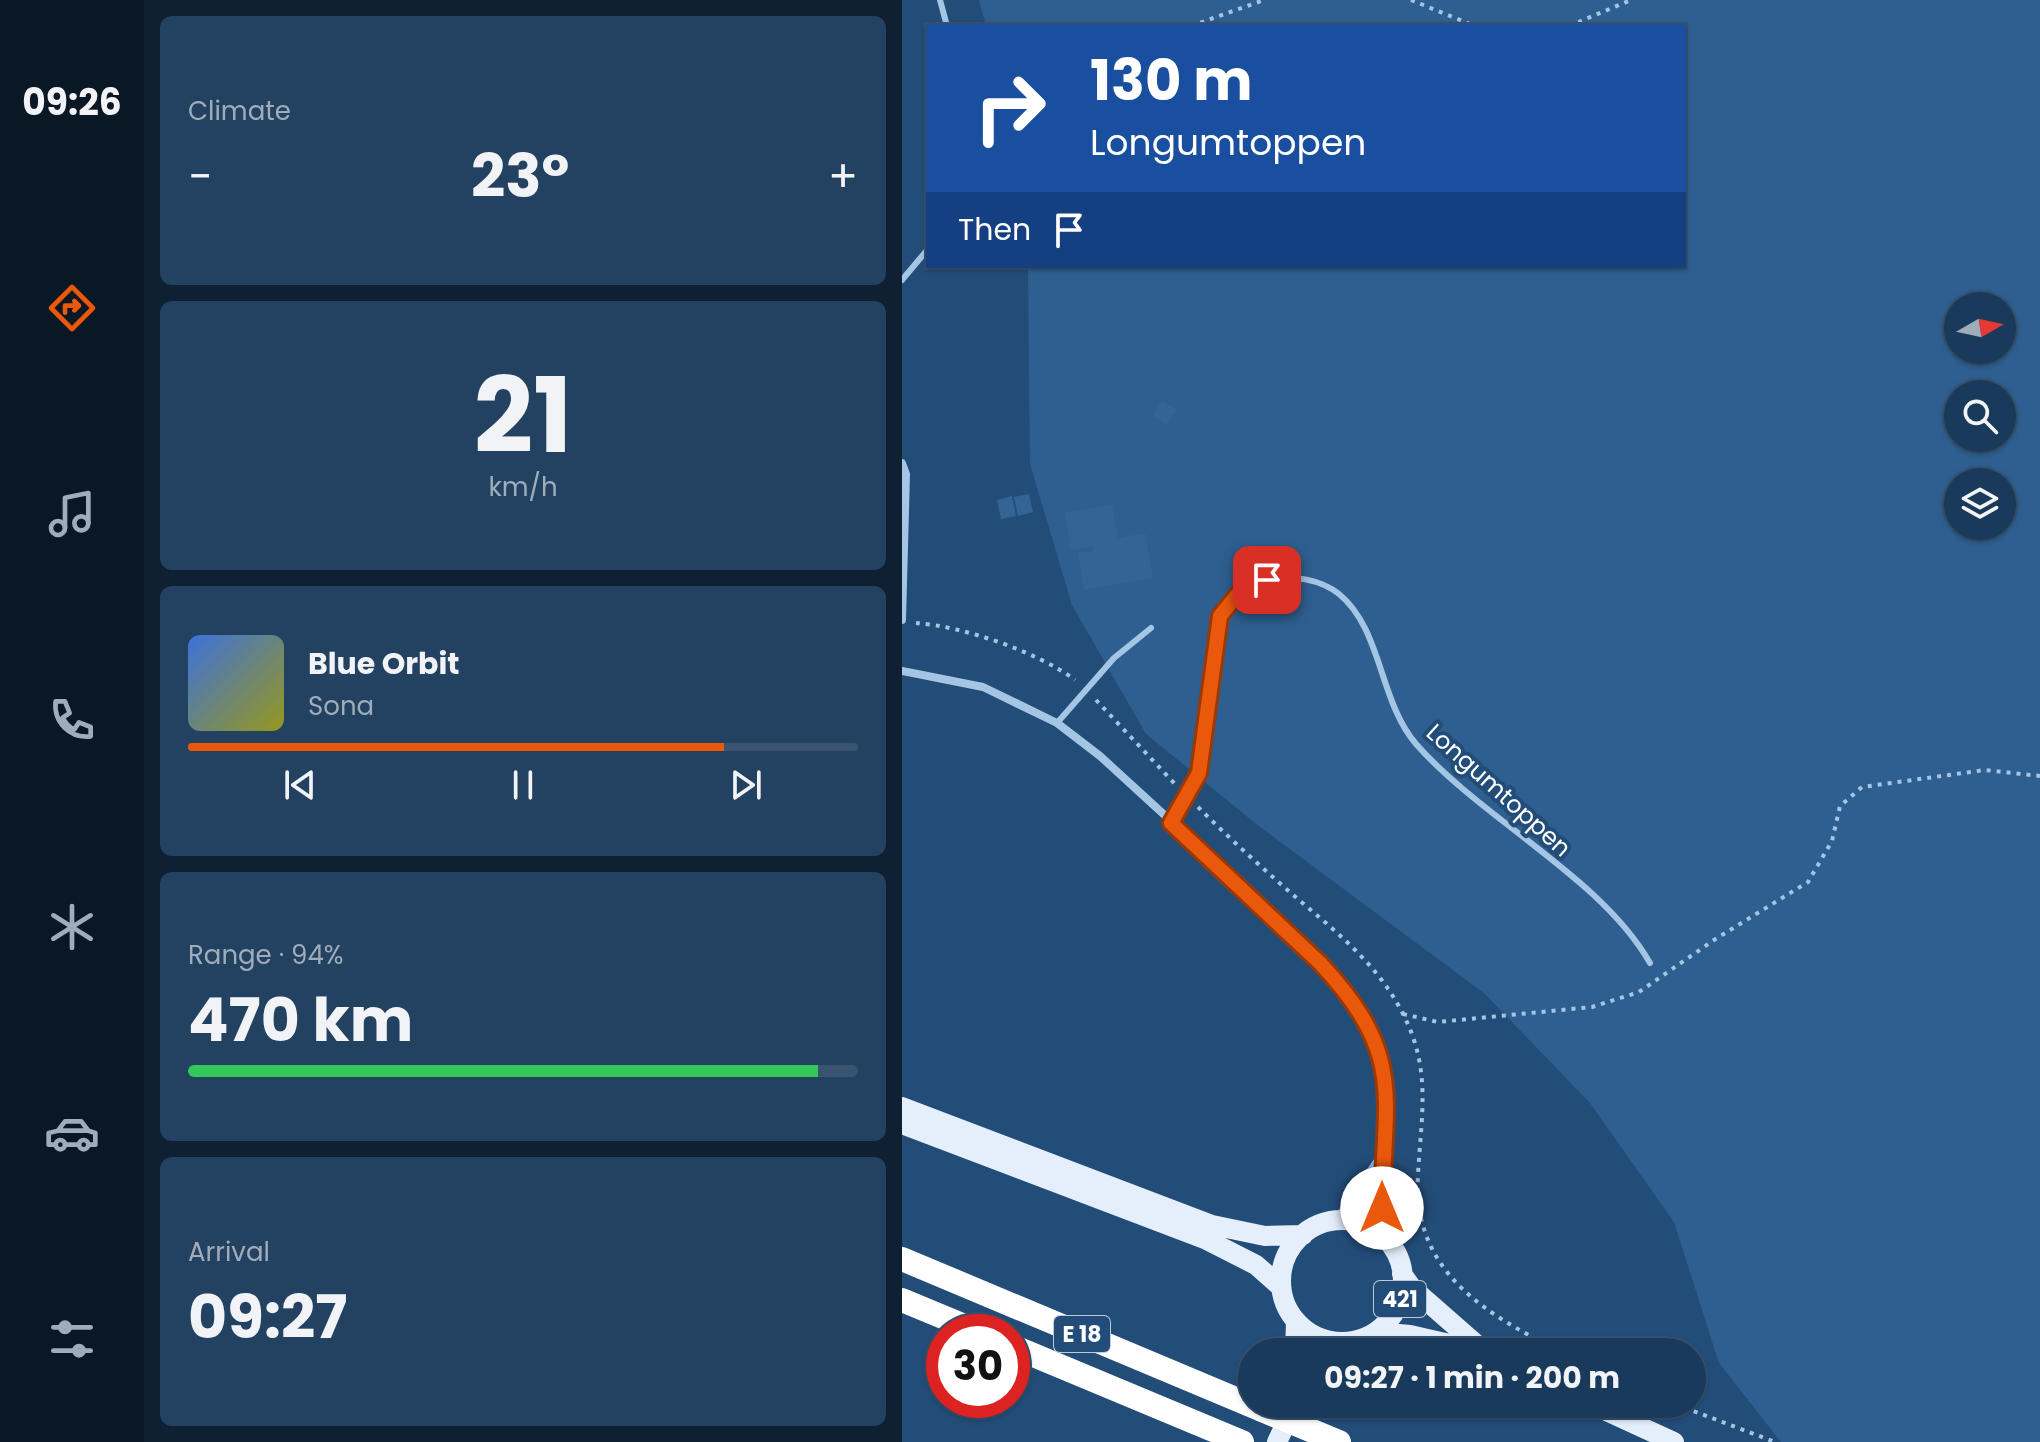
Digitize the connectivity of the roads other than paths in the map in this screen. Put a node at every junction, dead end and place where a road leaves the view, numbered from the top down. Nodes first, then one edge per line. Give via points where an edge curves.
1 (940, 0) edge
2 (946, 24) edge
3 (926, 251) edge
4 (902, 280) edge
5 (902, 463) edge
6 (902, 622) edge
7 (1151, 628) dead end
8 (902, 671) edge
9 (1057, 723) junction
10 (1171, 823) junction
11 (1650, 963) dead end
12 (902, 1107) edge
13 (902, 1124) edge
14 (1382, 1155) junction
15 (1336, 1221) junction
16 (1303, 1235) junction
17 (1382, 1236) junction
18 (902, 1259) edge
19 (1402, 1274) junction
20 (1281, 1287) junction
21 (902, 1300) edge
22 (936, 1314) edge
23 (1296, 1322) junction
24 (1376, 1332) junction
25 (1295, 1338) edge
26 (1319, 1338) edge
27 (1362, 1338) edge
28 (1423, 1338) edge
29 (1468, 1338) edge
30 (1030, 1354) edge
31 (1287, 1418) edge
32 (1622, 1418) edge
33 (1242, 1442) edge
34 (1277, 1442) edge
35 (1339, 1442) edge
36 (1674, 1442) edge

1 - 2 lane
3 - 4 lane
5 - 6 street
7 - 9 lane via 1085,688
8 - 9 street via 983,687
9 - 10 street
10 - 11 lane, Longumtoppen via 1199,773 1224,609 1238,594 1267,580 1317,583 1339,594 1360,621 1392,706 1417,745 1507,828 1621,920
10 - 14 street via 1241,885 1356,1004 1375,1040 1387,1086
12 - 16 main road via 1212,1225 1252,1235
13 - 20 main road via 1218,1245 1256,1265
14 - 15 street
14 - 17 street
15 - 16 main road
15 - 17 main road via 1356,1222
16 - 20 main road via 1283,1264
17 - 19 main road, 421 via 1396,1253
18 - 35 highway, E 18, bridge
19 - 24 main road, 421 via 1397,1307
19 - 29 main road, 421
20 - 23 main road
21 - 22 highway
23 - 25 main road
23 - 26 main road, 421
24 - 27 main road, 421
24 - 28 main road, 421
30 - 33 highway, E 18
31 - 34 main road
32 - 36 main road

